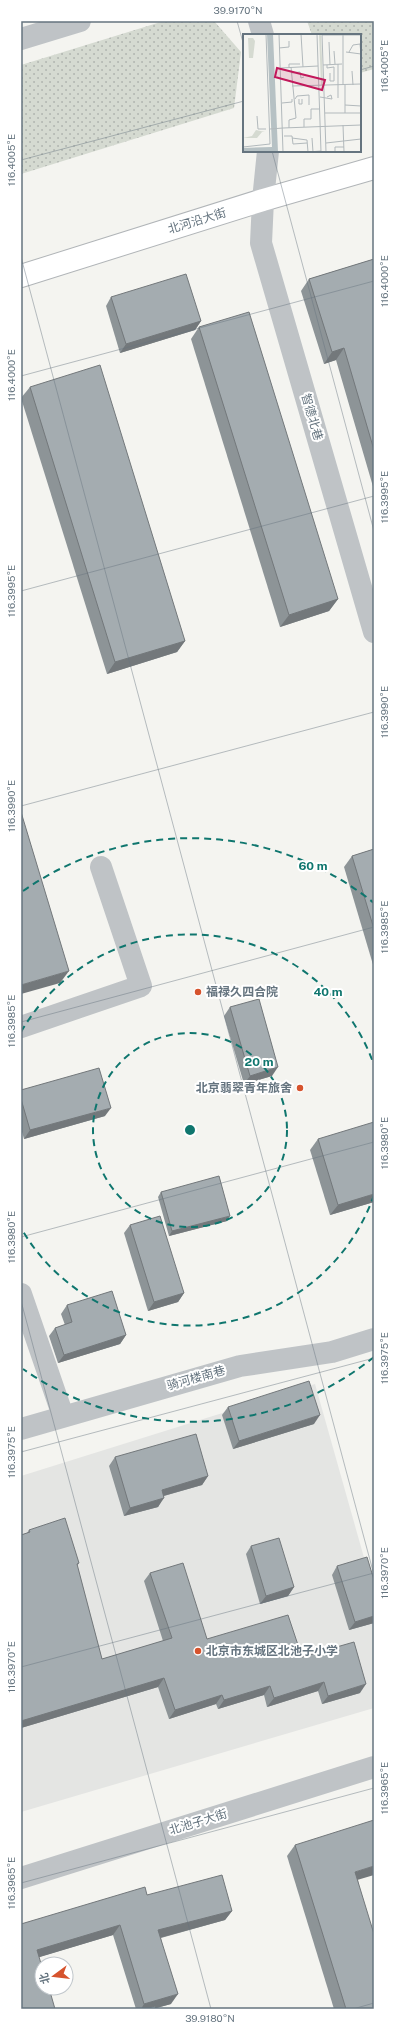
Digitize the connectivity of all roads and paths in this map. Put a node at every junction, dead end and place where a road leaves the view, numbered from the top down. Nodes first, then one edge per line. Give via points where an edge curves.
1 (80, 21) edge
2 (259, 21) edge
3 (263, 34) edge
4 (21, 39) edge
5 (268, 152) edge
6 (374, 168) edge
7 (263, 200) junction
8 (21, 276) edge
9 (370, 606) edge
10 (374, 632) edge
11 (100, 867) dead end
12 (21, 1027) edge
13 (21, 1294) edge
14 (374, 1339) edge
15 (63, 1416) junction
16 (21, 1429) edge
17 (374, 1767) edge
18 (21, 1878) edge

1 - 4 street
2 - 3 street
5 - 7 street, 智德北巷
6 - 7 main road, 北河沿大街
7 - 8 main road, 北河沿大街
7 - 9 street, 智德北巷 via 261,243
9 - 10 street, 智德北巷
11 - 12 street via 141,986
13 - 15 street
14 - 15 street, 骑河楼南巷 via 332,1352 240,1366
15 - 16 street, 骑河楼南巷
17 - 18 street, 北池子大街

